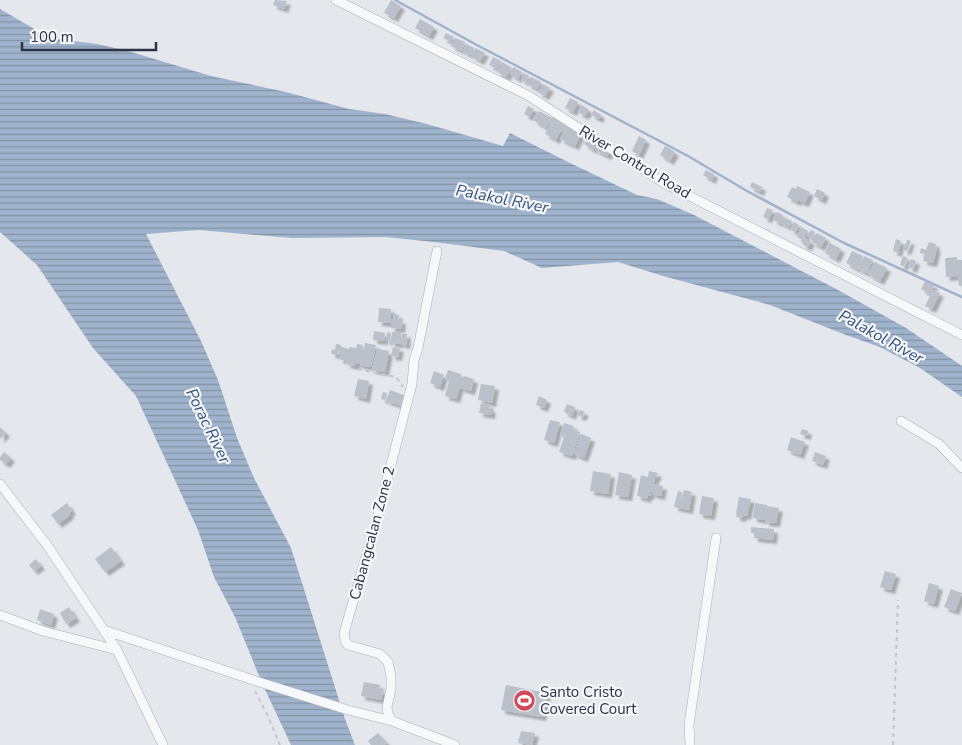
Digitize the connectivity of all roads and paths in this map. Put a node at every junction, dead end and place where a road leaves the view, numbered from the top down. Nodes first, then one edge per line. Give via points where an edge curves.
1 (336, 0) edge
2 (356, 0) edge
3 (348, 6) junction
4 (437, 251) dead end
5 (962, 335) edge
6 (358, 368) dead end
7 (409, 394) junction
8 (901, 421) dead end
9 (962, 468) edge
10 (0, 484) edge
11 (716, 538) dead end
12 (898, 600) dead end
13 (0, 615) edge
14 (104, 630) junction
15 (117, 650) junction
16 (252, 679) junction
17 (392, 721) junction
18 (162, 745) edge
19 (280, 745) edge
20 (455, 745) edge
21 (690, 745) edge
22 (894, 745) edge

1 - 3 street, River Control Road
2 - 3 street
3 - 5 street, River Control Road via 529,96 664,183
4 - 7 street, Cabangcalan Zone 2
6 - 7 path via 396,377
7 - 17 street, Cabangcalan Zone 2 via 344,633 348,644 380,654 388,662 391,689 387,708
8 - 9 street via 939,444
10 - 14 street via 47,545
11 - 21 street via 689,725
12 - 22 path
13 - 15 street via 43,631
14 - 15 street
14 - 16 street
15 - 18 street
16 - 17 street
16 - 19 path
17 - 20 street

